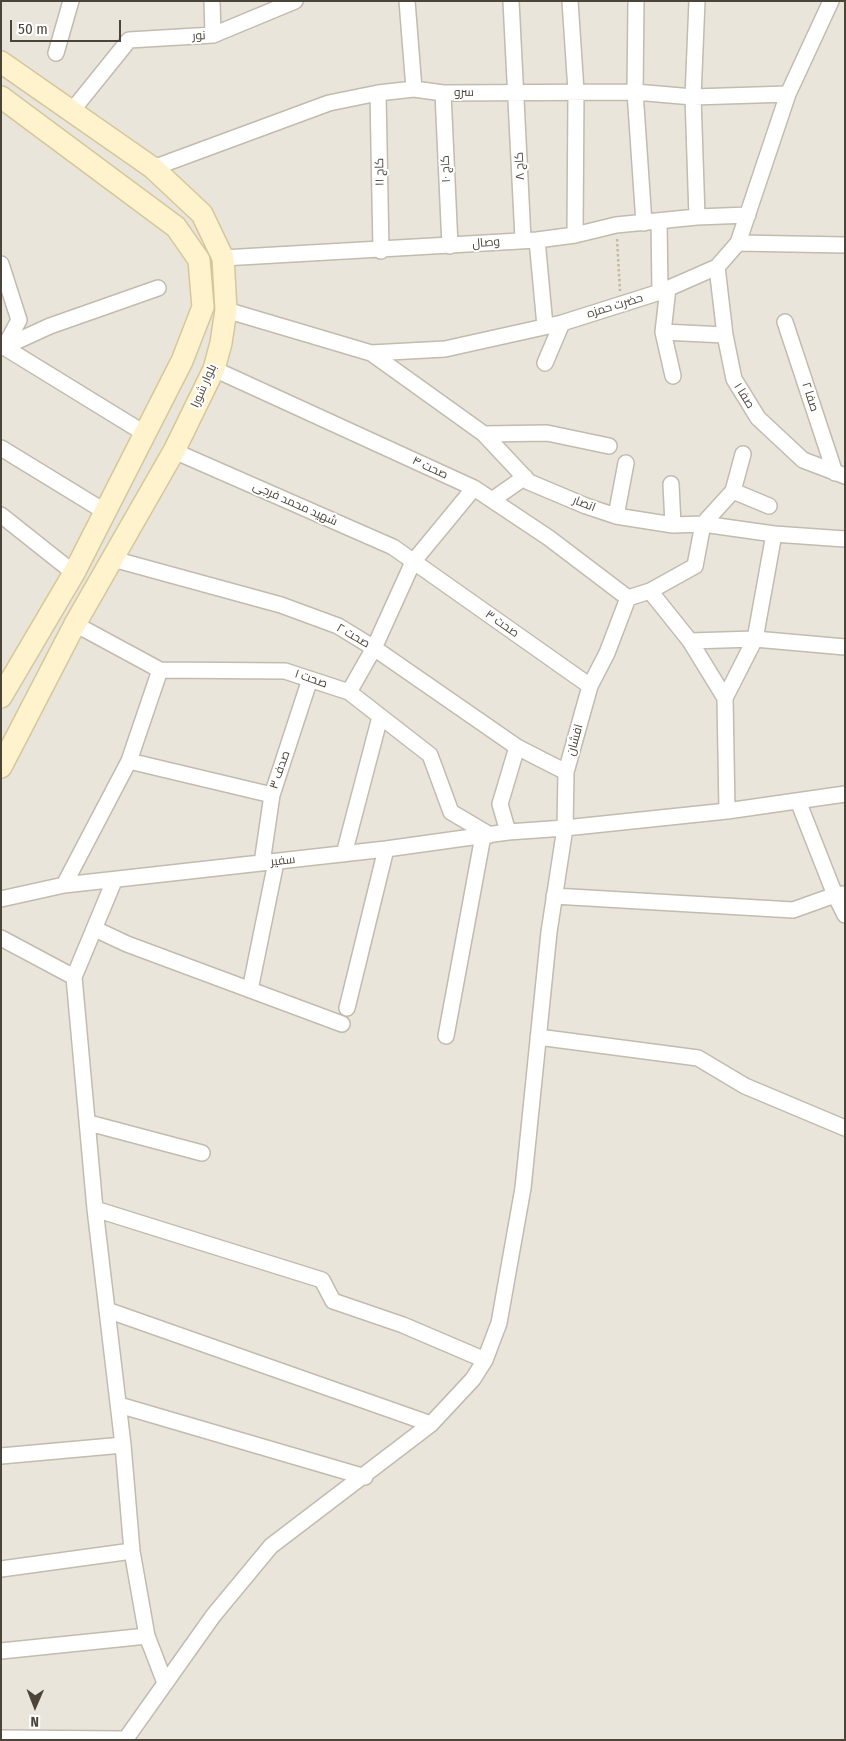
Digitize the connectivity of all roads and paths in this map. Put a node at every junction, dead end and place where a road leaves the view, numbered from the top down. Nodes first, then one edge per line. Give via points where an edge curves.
1 (71, 1) edge
2 (212, 1) edge
3 (295, 1) edge
4 (407, 1) edge
5 (511, 1) edge
6 (570, 1) edge
7 (636, 1) edge
8 (697, 1) edge
9 (832, 1) edge
10 (213, 35) junction
11 (56, 53) dead end
12 (1, 62) edge
13 (414, 89) junction
14 (576, 91) junction
15 (635, 92) junction
16 (378, 93) junction
17 (443, 93) junction
18 (516, 93) junction
19 (788, 94) junction
20 (694, 96) junction
21 (1, 97) edge
22 (71, 112) junction
23 (153, 168) junction
24 (748, 215) junction
25 (697, 217) junction
26 (652, 222) junction
27 (616, 225) junction
28 (575, 235) junction
29 (530, 240) junction
30 (738, 243) junction
31 (845, 245) edge
32 (450, 246) junction
33 (381, 250) junction
34 (223, 258) junction
35 (1, 264) edge
36 (717, 268) junction
37 (158, 288) dead end
38 (664, 290) junction
39 (620, 305) junction
40 (226, 310) junction
41 (785, 322) dead end
42 (562, 323) junction
43 (545, 326) junction
44 (663, 332) junction
45 (725, 335) junction
46 (3, 350) edge
47 (371, 353) junction
48 (545, 363) dead end
49 (214, 369) junction
50 (674, 376) dead end
51 (144, 433) junction
52 (484, 434) junction
53 (609, 446) dead end
54 (1, 448) edge
55 (174, 451) junction
56 (743, 454) dead end
57 (626, 463) dead end
58 (840, 475) edge
59 (525, 477) junction
60 (671, 484) dead end
61 (474, 488) junction
62 (733, 491) junction
63 (492, 500) junction
64 (769, 506) dead end
65 (104, 511) junction
66 (1, 515) edge
67 (616, 516) junction
68 (703, 524) junction
69 (673, 525) junction
70 (774, 534) junction
71 (845, 539) edge
72 (113, 558) junction
73 (413, 562) junction
74 (74, 573) junction
75 (650, 590) junction
76 (628, 598) junction
77 (57, 600) junction
78 (75, 624) junction
79 (755, 639) junction
80 (690, 641) junction
81 (845, 647) edge
82 (374, 648) junction
83 (160, 670) junction
84 (310, 679) junction
85 (590, 686) junction
86 (349, 692) junction
87 (1, 697) edge
88 (725, 698) junction
89 (380, 717) junction
90 (517, 747) junction
91 (129, 761) junction
92 (1, 767) edge
93 (566, 772) junction
94 (272, 794) junction
95 (845, 794) edge
96 (798, 801) junction
97 (727, 811) junction
98 (565, 828) junction
99 (508, 832) junction
100 (487, 836) junction
101 (386, 850) junction
102 (344, 854) junction
103 (269, 862) junction
104 (114, 881) junction
105 (64, 885) junction
106 (840, 894) edge
107 (554, 896) junction
108 (1, 899) edge
109 (845, 915) edge
110 (95, 928) junction
111 (1, 938) edge
112 (74, 977) junction
113 (250, 990) junction
114 (347, 1008) dead end
115 (342, 1024) dead end
116 (446, 1036) dead end
117 (538, 1037) junction
118 (88, 1123) junction
119 (845, 1128) edge
120 (202, 1153) dead end
121 (95, 1210) junction
122 (107, 1310) junction
123 (485, 1360) junction
124 (119, 1404) junction
125 (431, 1424) junction
126 (123, 1446) junction
127 (1, 1456) edge
128 (365, 1477) junction
129 (132, 1551) junction
130 (1, 1569) edge
131 (147, 1636) junction
132 (1, 1651) edge
133 (165, 1683) junction
134 (1, 1738) edge
135 (126, 1739) edge

1 - 11 street
2 - 10 street
3 - 10 street, نور
4 - 13 street
5 - 18 street, کاج ۸
6 - 14 street
7 - 15 street
8 - 20 street
9 - 19 street, حضرت حمزه
10 - 22 street, نور via 129,40
12 - 22 main road, بلوار شورا
13 - 16 street, سرو
13 - 17 street, سرو
14 - 15 street, سرو
14 - 18 street, سرو
14 - 28 street
15 - 20 street, سرو
15 - 26 street
16 - 23 street, سرو via 329,103
16 - 33 street, کاج ۱۱
17 - 18 street, سرو
17 - 32 street, کاج ۱۰
18 - 29 street, کاج ۸
19 - 20 street, سرو
19 - 24 street, حضرت حمزه
20 - 25 street
21 - 51 main road via 176,227 199,260 203,307 182,362
22 - 23 main road, بلوار شورا
23 - 34 main road, بلوار شورا via 202,214
24 - 25 street, وصال
24 - 30 street, حضرت حمزه
25 - 26 street, وصال
26 - 27 street, وصال
26 - 38 street
27 - 28 street, وصال
27 - 39 path
28 - 29 street, وصال
29 - 32 street, وصال
29 - 43 street, کاج ۸
30 - 31 street
30 - 36 street, حضرت حمزه
32 - 33 street, وصال
33 - 34 street, وصال
34 - 40 main road, بلوار شورا
35 - 46 street via 19,320
36 - 38 street, حضرت حمزه
36 - 45 street, صفا ۱
37 - 46 street via 50,326
38 - 39 street, حضرت حمزه
38 - 44 street
39 - 42 street, حضرت حمزه
40 - 47 street, حضرت حمزه
40 - 49 main road, بلوار شورا
41 - 58 street, صفا ۲
42 - 43 street, حضرت حمزه
42 - 48 street
43 - 47 street, حضرت حمزه via 445,349
44 - 45 street
44 - 50 street
45 - 58 street, صفا ۱ via 734,380 758,418 803,460
46 - 51 street
47 - 52 street, انصار
49 - 55 main road, بلوار شورا
49 - 61 street, صحت ۴
51 - 65 main road
52 - 53 street via 546,432
52 - 59 street, انصار
54 - 65 street
55 - 72 main road, بلوار شورا
55 - 73 street, شهید محمد فرجی via 393,547
56 - 62 street
57 - 67 street
59 - 63 street
59 - 67 street, انصار via 537,485
60 - 69 street
61 - 63 street, صحت ۴
61 - 73 street
62 - 64 street
62 - 68 street
63 - 76 street, صحت ۴
65 - 74 main road
66 - 74 street
67 - 69 street, انصار
68 - 69 street, انصار
68 - 70 street, انصار
68 - 75 street via 695,566
70 - 71 street, انصار
70 - 79 street
72 - 78 main road, بلوار شورا
72 - 82 street, صحت ۲ via 280,605 338,626
73 - 82 street
73 - 85 street, صحت ۳
74 - 77 main road
75 - 76 street
75 - 80 street
76 - 85 street, افشان via 607,653
77 - 78 main road
77 - 87 main road
78 - 83 street, صحت ۱
78 - 92 main road, بلوار شورا
79 - 80 street
79 - 81 street
79 - 88 street
80 - 88 street
82 - 86 street
82 - 90 street, صحت ۲
83 - 84 street, صحت ۱ via 285,671
83 - 91 street
84 - 86 street, صحت ۱
84 - 94 street, صدف ۳
85 - 93 street, افشان
86 - 89 street, صحت ۱
88 - 97 street
89 - 100 street, صحت ۱ via 430,755 451,812
89 - 102 street
90 - 93 street, صحت ۲
90 - 99 street via 500,804
91 - 94 street
91 - 105 street
93 - 98 street, افشان
94 - 103 street, صدف ۳
95 - 96 street, سفیر
96 - 97 street, سفیر
96 - 106 street
97 - 98 street, سفیر
98 - 99 street, سفیر
98 - 107 street, افشان
99 - 100 street, سفیر
100 - 101 street, سفیر
100 - 116 street
101 - 102 street, سفیر
101 - 114 street
102 - 103 street, سفیر
103 - 104 street, سفیر
103 - 113 street, صدف ۳
104 - 105 street, سفیر
104 - 110 street
105 - 108 street, سفیر
106 - 107 street via 793,910
106 - 109 street
107 - 117 street, افشان
110 - 112 street
110 - 113 street via 127,944
111 - 112 street
112 - 118 street
113 - 115 street
117 - 119 street via 698,1058 744,1086
117 - 123 street, افشان via 523,1188 499,1323
118 - 120 street
118 - 121 street
121 - 122 street
121 - 123 street via 322,1280 333,1301 403,1325
122 - 124 street
122 - 125 street
123 - 125 street, افشان via 473,1379
124 - 126 street
124 - 128 street
125 - 128 street, افشان
126 - 127 street
126 - 129 street
128 - 133 street, افشان via 271,1546 213,1616
129 - 130 street
129 - 131 street
131 - 132 street
131 - 133 street
133 - 135 street, افشان
134 - 135 street

